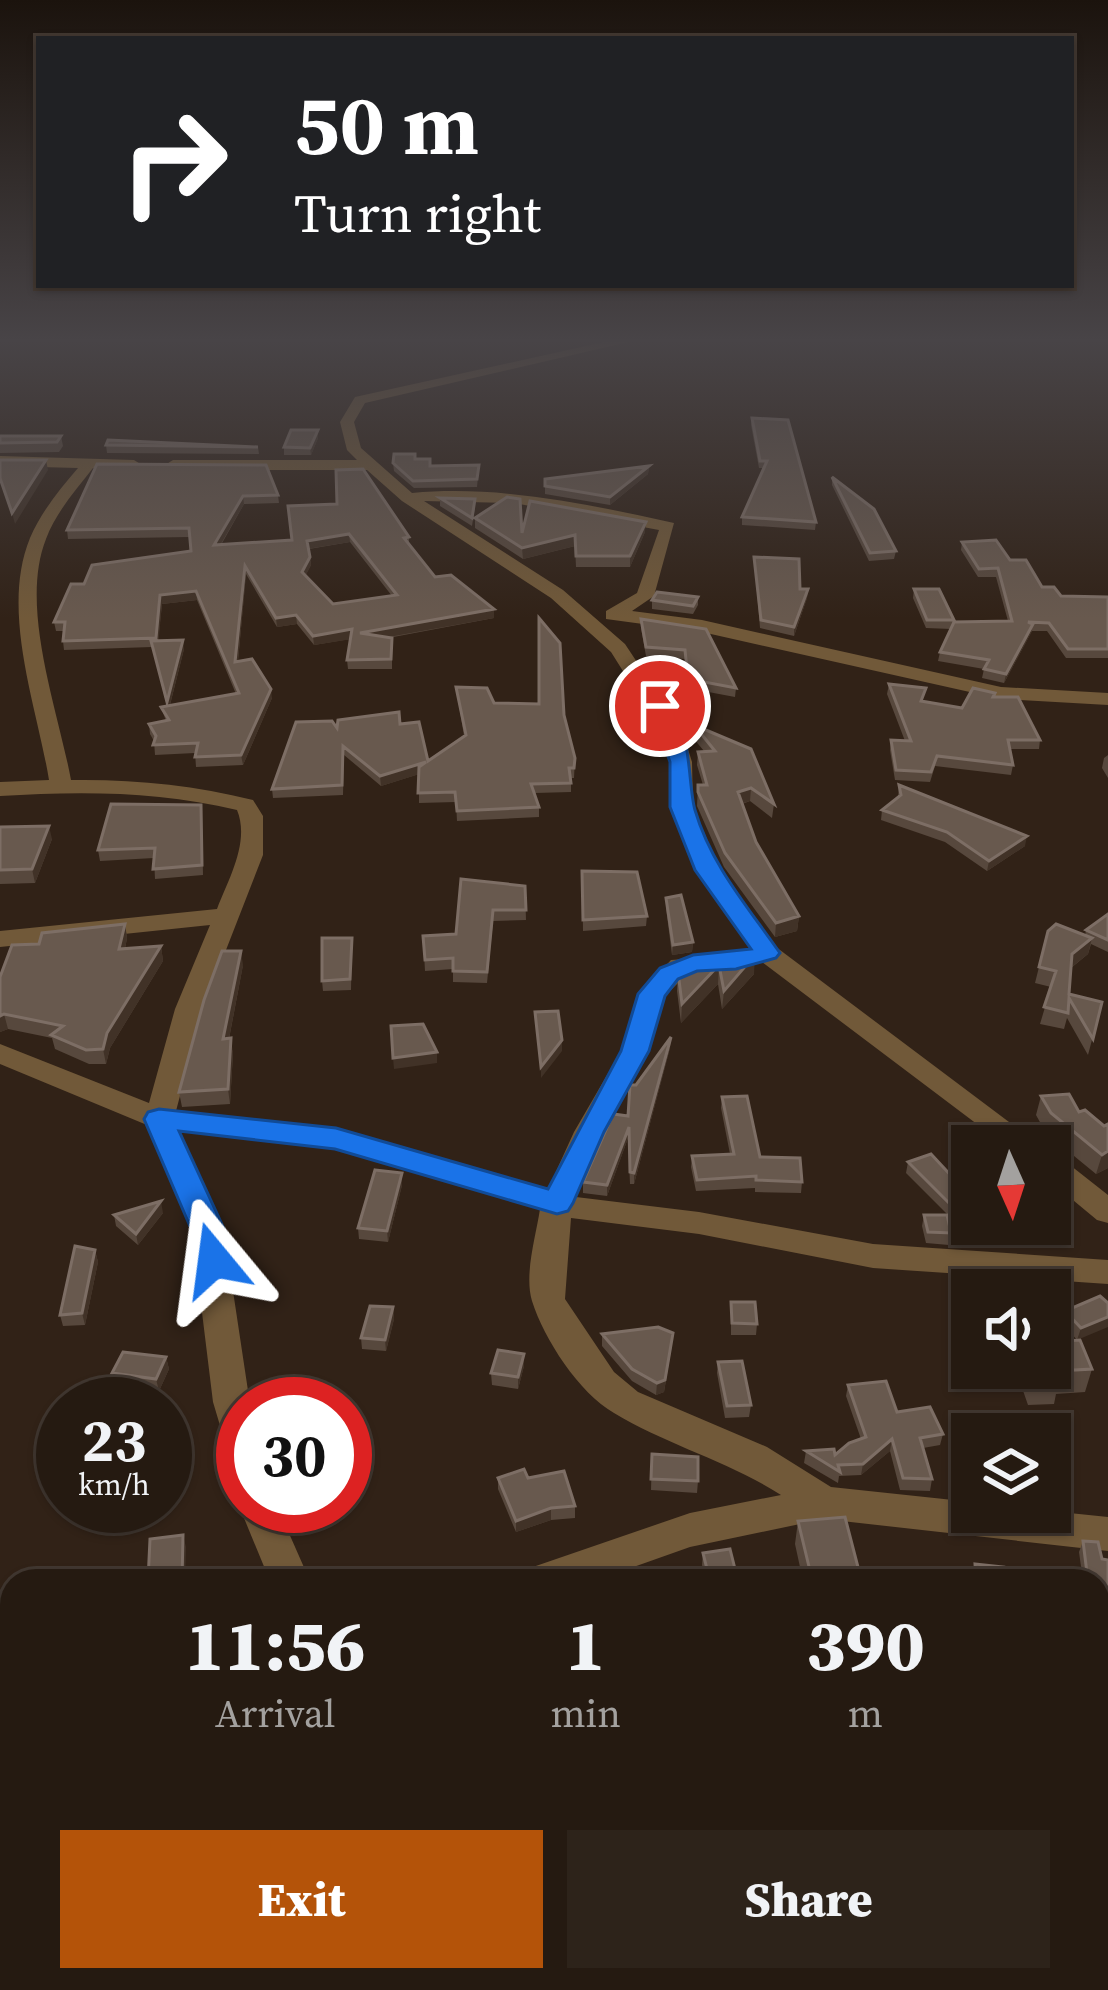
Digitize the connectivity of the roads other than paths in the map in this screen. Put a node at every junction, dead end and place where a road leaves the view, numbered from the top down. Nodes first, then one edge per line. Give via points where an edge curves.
1 (349, 433) edge
2 (0, 461) edge
3 (88, 465) junction
4 (372, 465) junction
5 (408, 498) junction
6 (604, 618) junction
7 (1108, 699) edge
8 (61, 785) junction
9 (0, 789) edge
10 (229, 915) junction
11 (0, 940) edge
12 (767, 953) junction
13 (0, 1053) edge
14 (159, 1119) junction
15 (998, 1125) edge
16 (1071, 1182) edge
17 (557, 1203) junction
18 (1108, 1212) edge
19 (1108, 1272) edge
20 (228, 1377) edge
21 (824, 1503) junction
22 (270, 1533) edge
23 (1108, 1534) edge
24 (285, 1569) edge
25 (578, 1569) edge

1 - 4 street
2 - 3 street
3 - 4 street
3 - 8 street via 41,530 28,574 35,662
4 - 5 street
5 - 6 street
5 - 6 street via 514,498 668,527 645,596
6 - 7 street via 702,626 1001,693
6 - 12 street via 660,706 681,762 682,807 707,870
8 - 9 street
8 - 10 street via 245,805 251,856
10 - 11 street
10 - 14 street via 189,1009
12 - 15 street
12 - 17 street via 669,973 652,994 635,1051
13 - 14 street
14 - 17 street via 336,1138
14 - 20 street via 208,1231
16 - 18 street
17 - 19 street via 874,1256
17 - 21 street via 548,1299 601,1382 625,1402 754,1458
21 - 23 street
21 - 25 street via 690,1530
22 - 24 street

